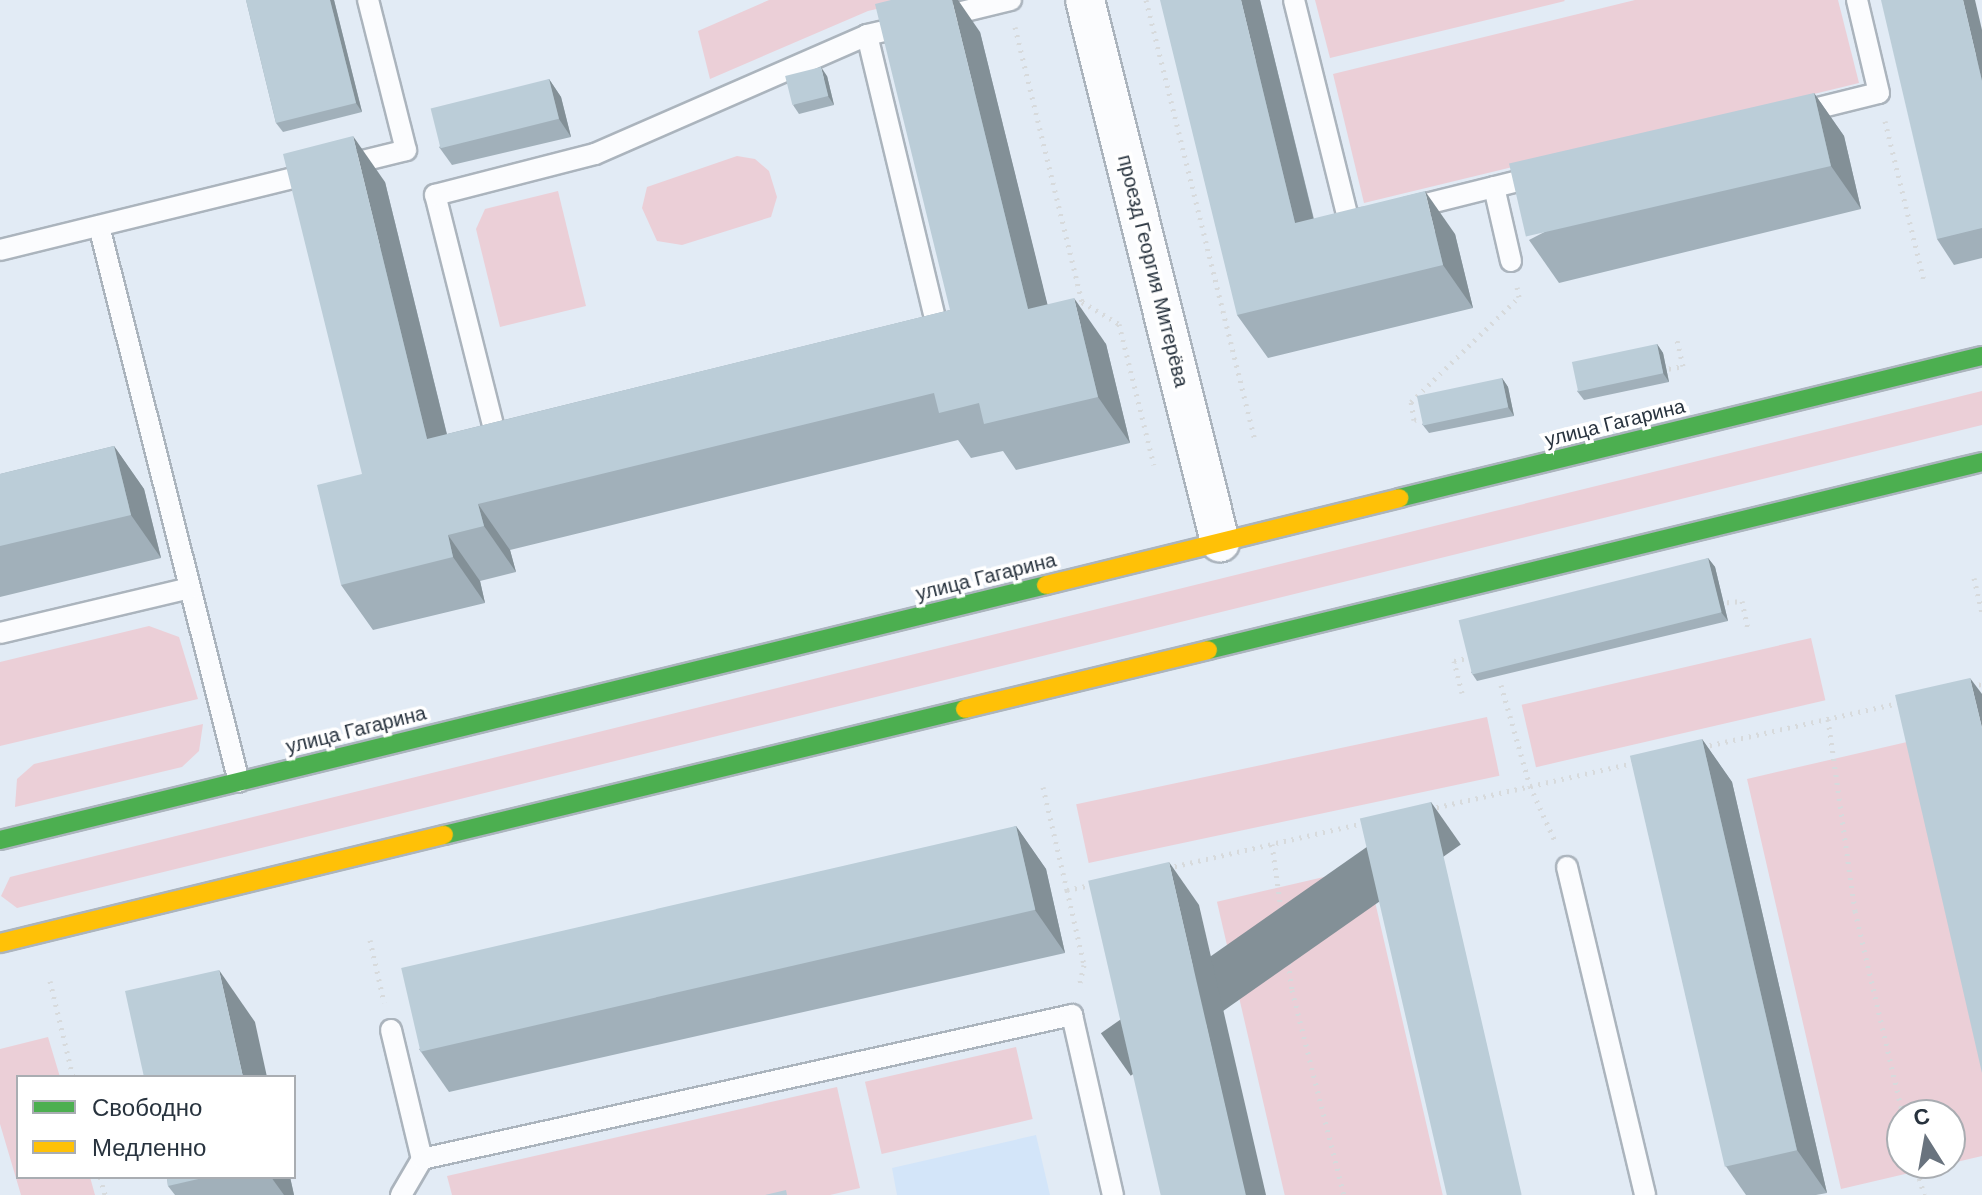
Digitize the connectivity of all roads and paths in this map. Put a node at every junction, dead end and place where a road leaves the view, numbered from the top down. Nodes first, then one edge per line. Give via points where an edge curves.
1 (368, 0) edge
2 (1010, 0) edge
3 (1085, 0) edge
4 (1146, 0) edge
5 (1294, 0) edge
6 (1857, 0) edge
7 (867, 35) junction
8 (1879, 93) junction
9 (1771, 120) edge
10 (1555, 172) edge
11 (1494, 187) junction
12 (99, 226) junction
13 (0, 250) edge
14 (1511, 261) joint
15 (1924, 281) dead end
16 (908, 338) edge
17 (1677, 339) dead end
18 (1982, 356) edge
19 (1648, 373) edge
20 (1430, 417) edge
21 (525, 434) edge
22 (1255, 440) dead end
23 (1982, 462) edge
24 (1154, 465) dead end
25 (1220, 542) junction
26 (1974, 578) dead end
27 (190, 588) junction
28 (1709, 606) edge
29 (1982, 613) edge
30 (1748, 629) dead end
31 (0, 633) edge
32 (1486, 653) edge
33 (1982, 684) edge
34 (1501, 685) dead end
35 (1967, 687) edge
36 (1462, 693) dead end
37 (1905, 701) edge
38 (1828, 719) junction
39 (1694, 749) edge
40 (1649, 759) edge
41 (239, 782) junction
42 (1530, 786) junction
43 (1043, 787) dead end
44 (1424, 810) edge
45 (1378, 820) edge
46 (0, 840) edge
47 (1272, 844) junction
48 (1567, 867) joint
49 (1155, 870) edge
50 (1111, 880) edge
51 (1067, 890) junction
52 (370, 940) dead end
53 (0, 943) edge
54 (50, 981) dead end
55 (1072, 1015) junction
56 (391, 1030) joint
57 (73, 1075) edge
58 (1899, 1099) edge
59 (422, 1159) junction
60 (401, 1195) edge
61 (1113, 1195) edge
62 (1344, 1195) edge
63 (1645, 1195) edge

1 - 12 lane via 406,150
2 - 7 lane
2 - 24 path via 1082,302 1119,324
3 - 25 street, проезд Георгия Митерёва
4 - 22 path
5 - 11 lane via 1349,223
6 - 8 lane
7 - 16 lane via 938,330
7 - 21 lane via 595,154 435,195 497,441
8 - 9 lane
8 - 15 path
10 - 11 lane
11 - 14 lane
12 - 13 lane
12 - 27 lane
14 - 20 path via 1519,297 1411,402 1414,420
17 - 19 path via 1683,366
18 - 25 main road, улица Гагарина
23 - 53 main road
25 - 41 main road, улица Гагарина
26 - 29 path
27 - 31 lane
27 - 41 lane
28 - 30 path via 1742,601
32 - 36 path via 1454,661
33 - 35 path
34 - 42 path
37 - 38 path
38 - 39 path
38 - 58 path via 1855,911
40 - 42 path
41 - 46 main road, улица Гагарина
42 - 44 path
42 - 48 path
43 - 51 path
45 - 47 path
47 - 49 path
47 - 62 path via 1292,990
48 - 63 lane
50 - 51 path
51 - 55 path via 1084,965
52 - 56 path
54 - 57 path
55 - 59 lane
55 - 61 lane
56 - 59 lane
59 - 60 lane

